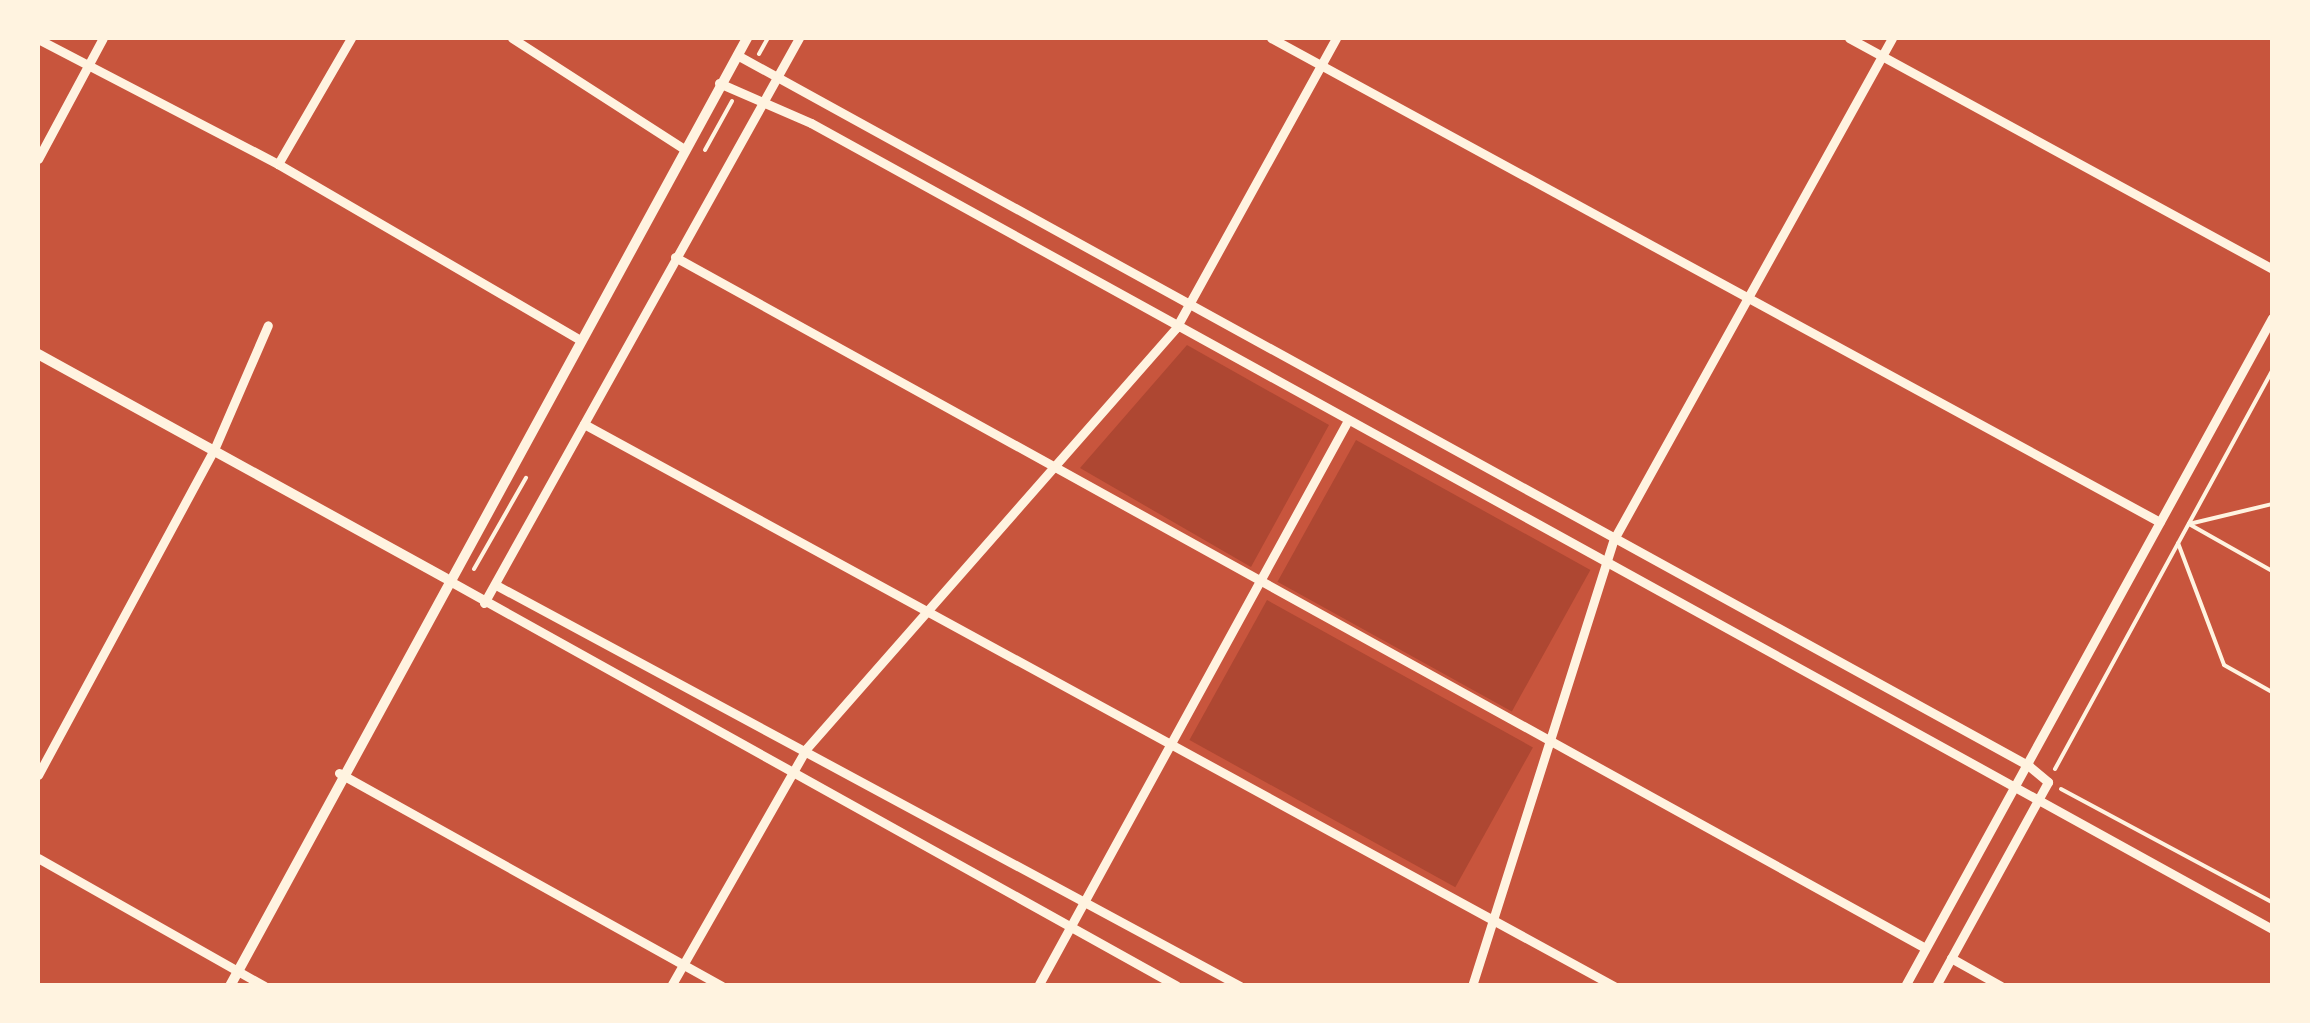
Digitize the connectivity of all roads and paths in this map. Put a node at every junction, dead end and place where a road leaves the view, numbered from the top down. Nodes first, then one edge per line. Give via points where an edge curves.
1 (103, 38) edge
2 (351, 38) edge
3 (512, 38) edge
4 (747, 38) edge
5 (799, 38) edge
6 (1272, 38) edge
7 (1336, 38) edge
8 (1849, 38) edge
9 (1892, 38) edge
10 (38, 39) edge
11 (737, 55) junction
12 (1882, 56) junction
13 (1322, 64) junction
14 (86, 67) junction
15 (778, 77) junction
16 (719, 83) junction
17 (761, 104) junction
18 (683, 148) junction
19 (38, 160) edge
20 (278, 164) junction
21 (675, 258) junction
22 (2272, 269) edge
23 (1748, 297) junction
24 (1189, 307) junction
25 (2272, 318) edge
26 (268, 324) dead end
27 (1176, 328) junction
28 (578, 338) junction
29 (38, 354) edge
30 (2272, 371) edge
31 (584, 424) junction
32 (1346, 424) junction
33 (213, 452) junction
34 (1057, 466) junction
35 (2272, 504) edge
36 (2160, 522) junction
37 (2189, 524) junction
38 (1614, 539) junction
39 (2178, 544) junction
40 (1606, 564) junction
41 (2272, 571) edge
42 (446, 578) junction
43 (1260, 583) junction
44 (496, 585) junction
45 (484, 603) junction
46 (931, 610) junction
47 (2272, 692) edge
48 (1549, 739) junction
49 (1170, 742) junction
50 (806, 749) junction
51 (2029, 766) junction
52 (790, 770) junction
53 (339, 773) junction
54 (38, 775) edge
55 (2048, 782) junction
56 (2018, 788) junction
57 (2038, 801) junction
58 (38, 858) edge
59 (1084, 900) junction
60 (2272, 902) edge
61 (1494, 920) junction
62 (1070, 927) junction
63 (2272, 930) edge
64 (1925, 948) junction
65 (1951, 958) junction
66 (682, 964) junction
67 (238, 972) junction
68 (230, 986) edge
69 (264, 986) edge
70 (671, 986) edge
71 (722, 986) edge
72 (1038, 986) edge
73 (1177, 986) edge
74 (1240, 986) edge
75 (1472, 986) edge
76 (1614, 986) edge
77 (1905, 986) edge
78 (1936, 986) edge
79 (2001, 986) edge

1 - 14 street
2 - 20 street
3 - 18 street
4 - 11 street
5 - 15 street
6 - 13 street
7 - 13 street
8 - 12 street
9 - 12 street
10 - 14 street
11 - 15 street
11 - 16 street
12 - 22 street
12 - 23 street
13 - 23 street
13 - 24 street
14 - 19 street
14 - 20 street
15 - 17 street
15 - 24 street
16 - 17 street
16 - 18 street
17 - 21 street
17 - 27 street via 812,123
18 - 28 street
20 - 28 street
21 - 31 street
21 - 34 street
23 - 36 street
23 - 38 street
24 - 27 street
24 - 38 street
25 - 36 street
26 - 33 street
27 - 32 street
27 - 34 street
28 - 42 street
29 - 33 street
30 - 37 path
31 - 44 street
31 - 46 street
32 - 40 street
32 - 43 street
33 - 42 street
33 - 54 street
34 - 43 street
34 - 46 street
35 - 37 path
36 - 51 street
37 - 39 path
37 - 41 path
38 - 40 street
38 - 51 street
39 - 47 path via 2224,665
39 - 55 path
40 - 48 street
40 - 56 street
42 - 45 street
42 - 53 street
43 - 48 street
43 - 49 street
44 - 45 street
44 - 50 street
45 - 52 street
46 - 49 street
46 - 50 street
48 - 61 street
48 - 64 street
49 - 59 street
49 - 61 street
50 - 52 street
50 - 59 street
51 - 55 street
51 - 56 street
52 - 62 street
52 - 66 street
53 - 66 street
53 - 67 street
55 - 57 street
55 - 60 path
56 - 57 street
56 - 64 street
57 - 63 street
57 - 65 street
58 - 67 street
59 - 62 street
59 - 74 street
61 - 75 street
61 - 76 street
62 - 72 street
62 - 73 street
64 - 77 street
65 - 78 street
65 - 79 street
66 - 70 street
66 - 71 street
67 - 68 street
67 - 69 street

